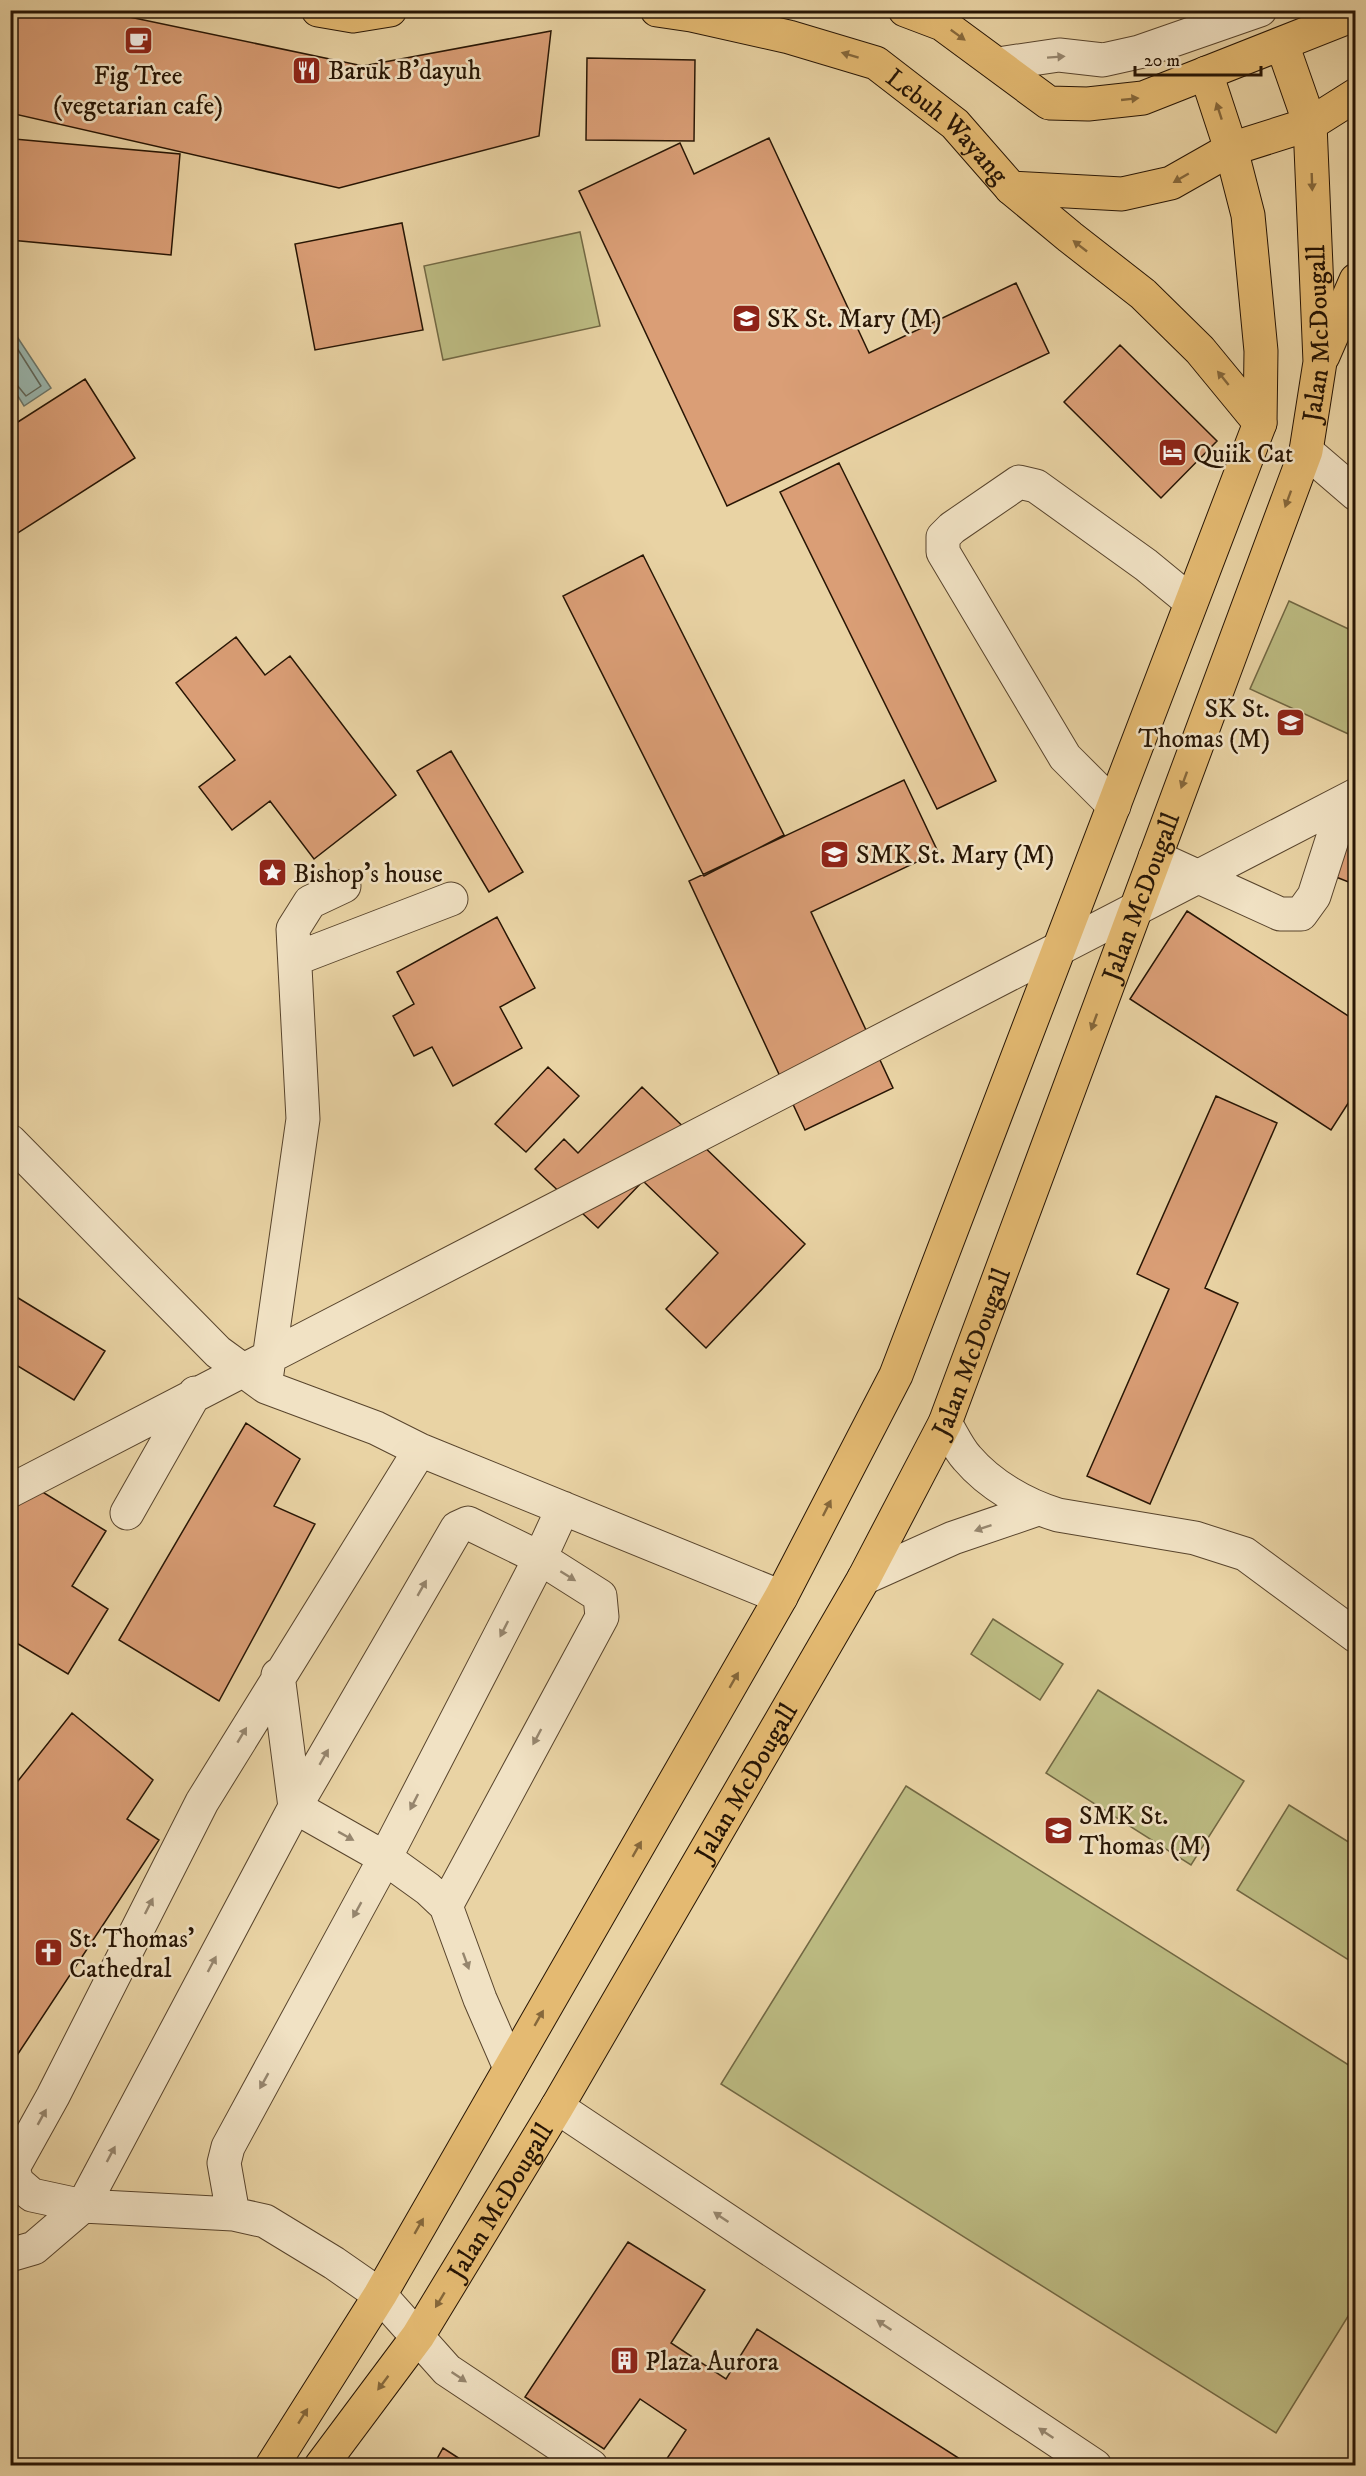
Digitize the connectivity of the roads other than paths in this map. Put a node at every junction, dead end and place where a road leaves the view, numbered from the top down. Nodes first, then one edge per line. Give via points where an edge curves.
1 (318, 10) edge
2 (390, 10) edge
3 (657, 10) edge
4 (905, 10) edge
5 (1260, 10) edge
6 (1356, 14) edge
7 (1282, 44) junction
8 (998, 64) junction
9 (1206, 73) junction
10 (1356, 95) edge
11 (1310, 124) junction
12 (1232, 149) junction
13 (1011, 188) junction
14 (1356, 280) edge
15 (1320, 362) junction
16 (1260, 423) junction
17 (1306, 452) junction
18 (1356, 494) edge
19 (1191, 602) junction
20 (1349, 802) edge
21 (1114, 806) junction
22 (1155, 857) junction
23 (344, 886) dead end
24 (451, 899) dead end
25 (295, 959) junction
26 (10, 1141) edge
27 (218, 1352) junction
28 (266, 1387) junction
29 (945, 1423) junction
30 (420, 1450) junction
31 (10, 1491) edge
32 (563, 1508) junction
33 (1038, 1509) junction
34 (127, 1513) dead end
35 (540, 1558) junction
36 (864, 1578) junction
37 (781, 1597) junction
38 (1356, 1636) edge
39 (278, 1675) junction
40 (295, 1807) junction
41 (385, 1858) junction
42 (446, 1906) junction
43 (510, 2068) junction
44 (557, 2107) junction
45 (84, 2206) junction
46 (232, 2214) junction
47 (10, 2255) edge
48 (380, 2295) junction
49 (418, 2336) junction
50 (272, 2466) edge
51 (321, 2466) edge
52 (591, 2466) edge
53 (1095, 2466) edge

1 - 2 main road via 353,16
13 -> 3 main road, Lebuh Wayang via 955,124 876,63 789,37
4 -> 8 main road via 942,24
8 -> 5 street via 1059,55 1103,60 1139,52
6 - 7 main road
7 - 9 main road
7 - 11 main road, Jalan McDougall
8 -> 9 main road via 1050,103 1088,104 1143,98
12 -> 9 main road, Jalan McDougall
10 - 11 main road, Lebuh Wayang
11 - 12 main road, Lebuh Wayang
11 -> 15 main road, Jalan McDougall
12 -> 13 main road, Lebuh Wayang via 1171,183 1122,194
12 - 16 main road, Jalan McDougall via 1248,215 1261,351
16 -> 13 main road via 1200,350 1143,294
14 - 15 main road
15 - 17 main road, Jalan McDougall
16 - 19 main road, Jalan McDougall
17 - 18 street
17 -> 22 main road, Jalan McDougall
19 - 21 main road, Jalan McDougall
19 - 21 street via 1036,486 1019,482 943,537 943,552 1065,757
20 - 22 street via 1314,896 1301,914 1280,914
20 - 31 street
37 -> 21 main road, Jalan McDougall via 896,1375
22 -> 29 main road, Jalan McDougall
23 - 25 street via 310,902 293,929
24 - 25 street
25 - 28 street via 303,1119
26 - 27 street
27 - 28 street
27 - 34 street
28 - 30 street via 376,1428
29 - 33 street via 966,1458 993,1482
29 - 36 main road, Jalan McDougall
30 - 32 street
30 - 39 street
32 - 35 street
32 - 37 street
33 -> 36 street via 953,1538
33 - 38 street via 1195,1538 1245,1554
40 -> 35 street via 457,1528 468,1523
35 -> 41 street
35 -> 42 street via 600,1596 602,1617
36 - 44 main road, Jalan McDougall
43 -> 37 main road, Jalan McDougall
39 - 40 street
45 -> 39 street via 32,2195 17,2182 14,2168 202,1802
40 -> 41 street
45 -> 40 street
41 - 42 street
41 -> 46 street via 228,2147 224,2163
42 -> 43 street
48 -> 43 main road, Jalan McDougall
44 -> 49 main road, Jalan McDougall
53 -> 44 street
45 - 46 street
45 - 47 street via 34,2248
46 - 48 street via 265,2221
48 - 49 street
50 -> 48 main road, Jalan McDougall
49 -> 51 main road, Jalan McDougall
49 -> 52 street via 447,2370

